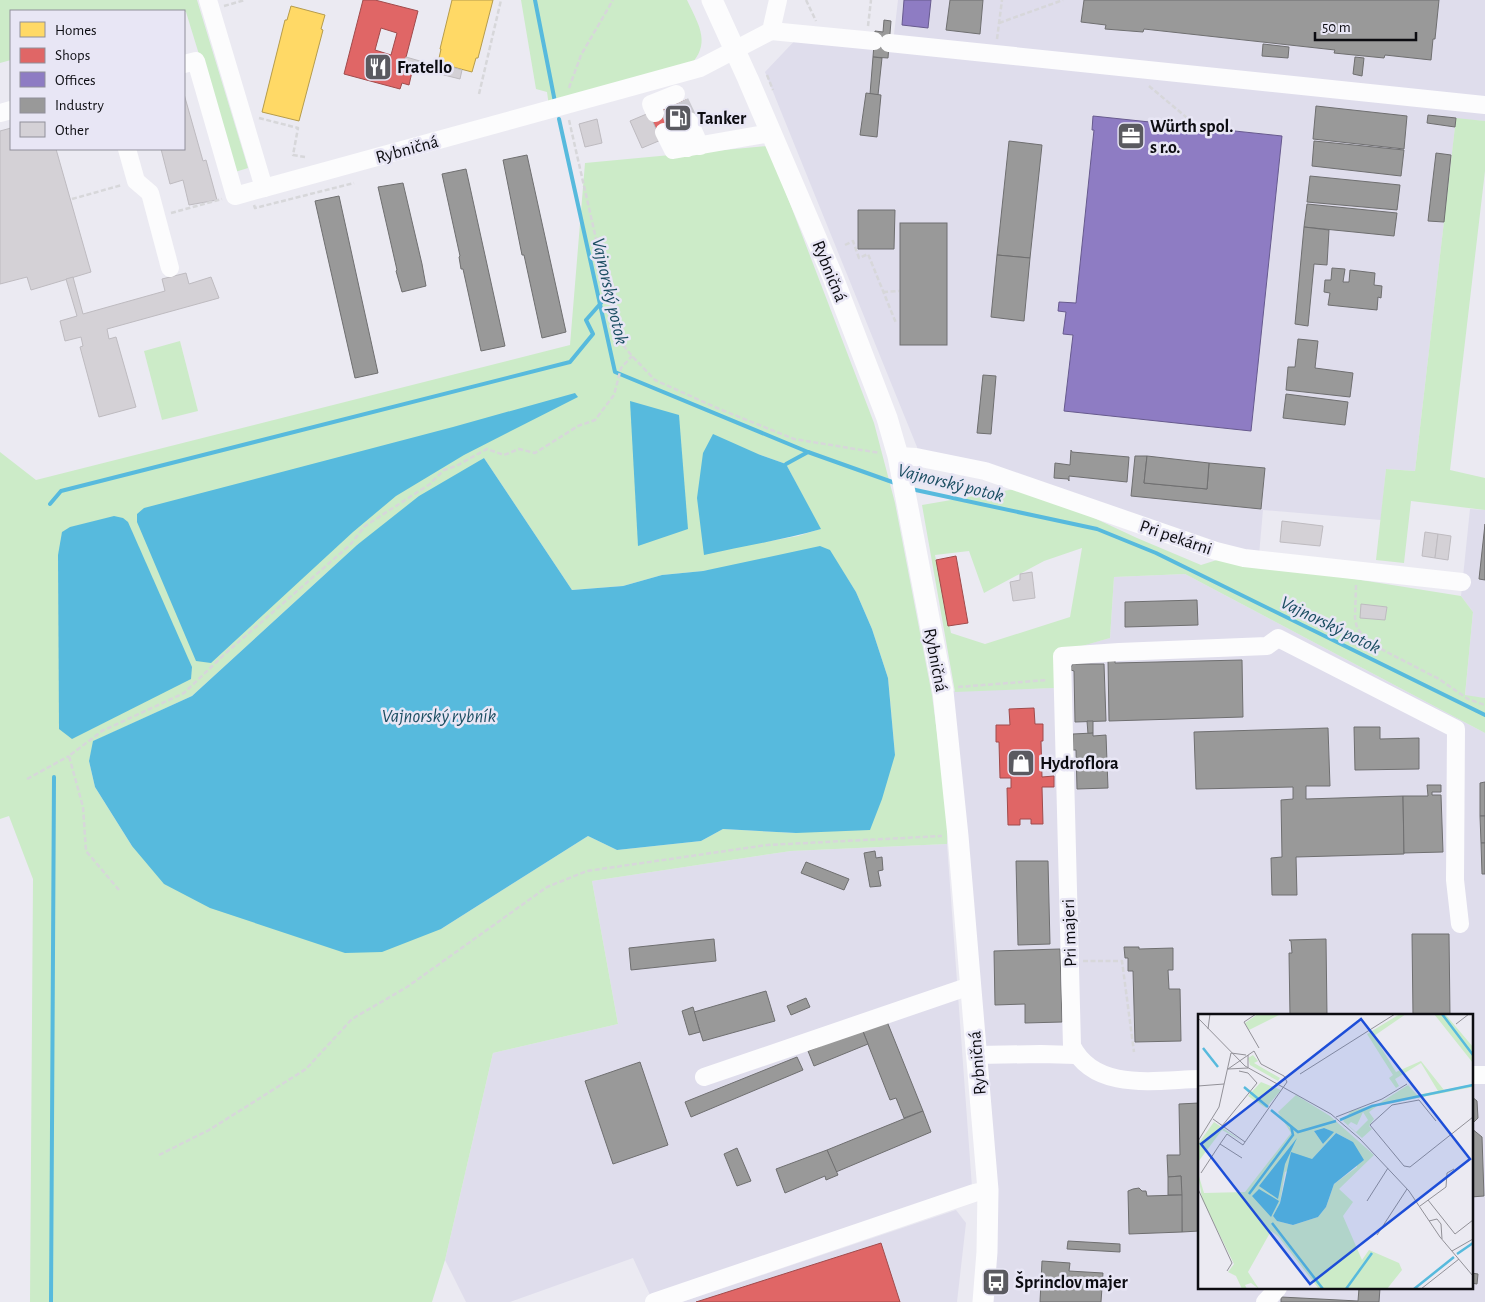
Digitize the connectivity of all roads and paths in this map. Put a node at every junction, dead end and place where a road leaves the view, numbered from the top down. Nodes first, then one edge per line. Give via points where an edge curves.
1 (208, 0) edge
2 (501, 0) edge
3 (613, 0) edge
4 (712, 0) edge
5 (778, 0) edge
6 (871, 0) edge
7 (1002, 0) edge
8 (1063, 0) edge
9 (999, 24) junction
10 (772, 31) junction
11 (877, 41) junction
12 (736, 50) junction
13 (996, 54) junction
14 (185, 64) edge
15 (679, 74) junction
16 (479, 94) dead end
17 (668, 103) dead end
18 (1485, 105) edge
19 (562, 108) junction
20 (253, 116) dead end
21 (772, 133) junction
22 (694, 147) junction
23 (127, 150) edge
24 (305, 157) dead end
25 (136, 181) junction
26 (354, 183) dead end
27 (250, 192) junction
28 (72, 199) dead end
29 (156, 216) junction
30 (845, 245) dead end
31 (170, 268) dead end
32 (899, 291) dead end
33 (883, 292) junction
34 (896, 323) dead end
35 (632, 356) junction
36 (898, 456) junction
37 (1357, 570) junction
38 (1462, 582) dead end
39 (1062, 679) junction
40 (954, 687) dead end
41 (1485, 704) edge
42 (69, 756) junction
43 (26, 779) dead end
44 (958, 836) junction
45 (119, 890) dead end
46 (1460, 924) dead end
47 (1070, 961) junction
48 (970, 986) junction
49 (1134, 1052) dead end
50 (976, 1055) junction
51 (1076, 1055) junction
52 (1472, 1075) edge
53 (1485, 1075) edge
54 (704, 1078) dead end
55 (1198, 1079) edge
56 (159, 1155) dead end
57 (988, 1190) junction
58 (1276, 1290) edge
59 (654, 1302) edge
60 (982, 1302) edge
61 (1265, 1302) edge

1 - 27 street
2 - 16 path
3 - 19 path via 581,55
4 - 12 main road, Rybničná
5 - 10 street
6 - 11 path
7 - 9 path
8 - 9 path
9 - 13 path
10 - 11 street
10 - 12 street
11 - 13 street
12 - 15 street, Rybničná via 700,68
12 - 21 main road, Rybničná
13 - 18 street
14 - 27 street via 196,61
15 - 17 street
15 - 19 street, Rybničná
19 - 27 street, Rybničná
19 - 35 path via 619,340
20 - 24 path via 298,128 293,155
21 - 22 street
21 - 36 main road, Rybničná via 871,374
22 - 22 street via 677,127 673,150
23 - 25 street
25 - 28 path
25 - 29 street via 150,193
26 - 27 path via 255,208
27 - 29 path
29 - 31 street
30 - 33 path via 854,241 859,258 868,254
32 - 33 path
33 - 34 path
35 - 36 path via 655,380 794,439
35 - 42 path via 621,368 614,395 596,420 578,426 536,454 519,449 504,455 487,448 444,470 430,484 365,526 350,544 184,693 102,731
36 - 37 street, Pri pekárni via 985,471 1244,558
36 - 44 main road, Rybničná via 942,691
37 - 38 street, Pri pekárni
37 - 41 path via 1354,618 1362,634 1379,648 1439,679 1468,699
39 - 40 path
39 - 46 street, Pri majeri via 1062,656 1267,646 1278,638 1456,729 1455,880
39 - 47 street, Pri majeri
42 - 43 path
42 - 45 path via 83,807 86,851
44 - 48 main road, Rybničná
44 - 56 path via 767,845 587,871 547,887 407,987 352,1019 306,1069 209,1130
47 - 49 path via 1122,962
47 - 51 street, Pri majeri via 1072,1046
48 - 50 main road, Rybničná
48 - 54 street
50 - 51 street
50 - 57 main road, Rybničná
51 - 55 street via 1101,1075 1122,1080
52 - 53 street
57 - 59 street
57 - 60 main road, Rybničná via 988,1252
58 - 61 street

